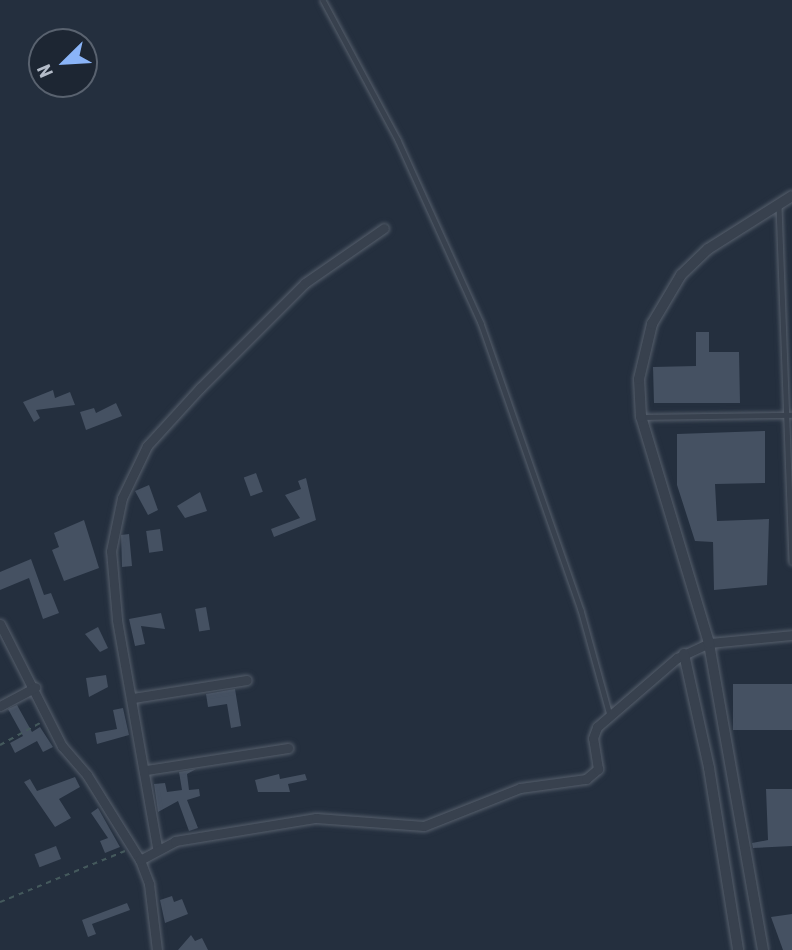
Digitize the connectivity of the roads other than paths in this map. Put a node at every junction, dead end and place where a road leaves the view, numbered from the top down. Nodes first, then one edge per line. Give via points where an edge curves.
1 (323, 0) edge
2 (792, 196) edge
3 (779, 205) junction
4 (384, 228) dead end
5 (789, 415) edge
6 (641, 417) junction
7 (792, 562) edge
8 (2, 631) edge
9 (792, 635) edge
10 (709, 643) junction
11 (684, 654) junction
12 (247, 680) dead end
13 (35, 687) junction
14 (133, 698) junction
15 (0, 706) edge
16 (610, 716) junction
17 (288, 748) dead end
18 (146, 770) junction
19 (157, 847) junction
20 (140, 860) junction
21 (157, 950) edge
22 (738, 950) edge
23 (762, 950) edge

1 - 16 lane via 398,140 481,323 581,610
2 - 3 street
3 - 5 lane
3 - 6 street via 708,249 669,290 642,360
4 - 14 street via 305,283 147,446 122,498 111,551
5 - 6 lane
5 - 7 lane
6 - 10 street
8 - 13 street
9 - 10 street
10 - 11 street
10 - 23 street
11 - 16 street
11 - 22 street via 709,768
12 - 14 street
13 - 15 street
13 - 20 street via 48,718
14 - 18 street
16 - 19 street via 594,735 598,769 590,778 504,793 437,823 398,828 353,818 316,818 193,836
17 - 18 street
18 - 19 street
19 - 20 street
20 - 21 street via 149,884

